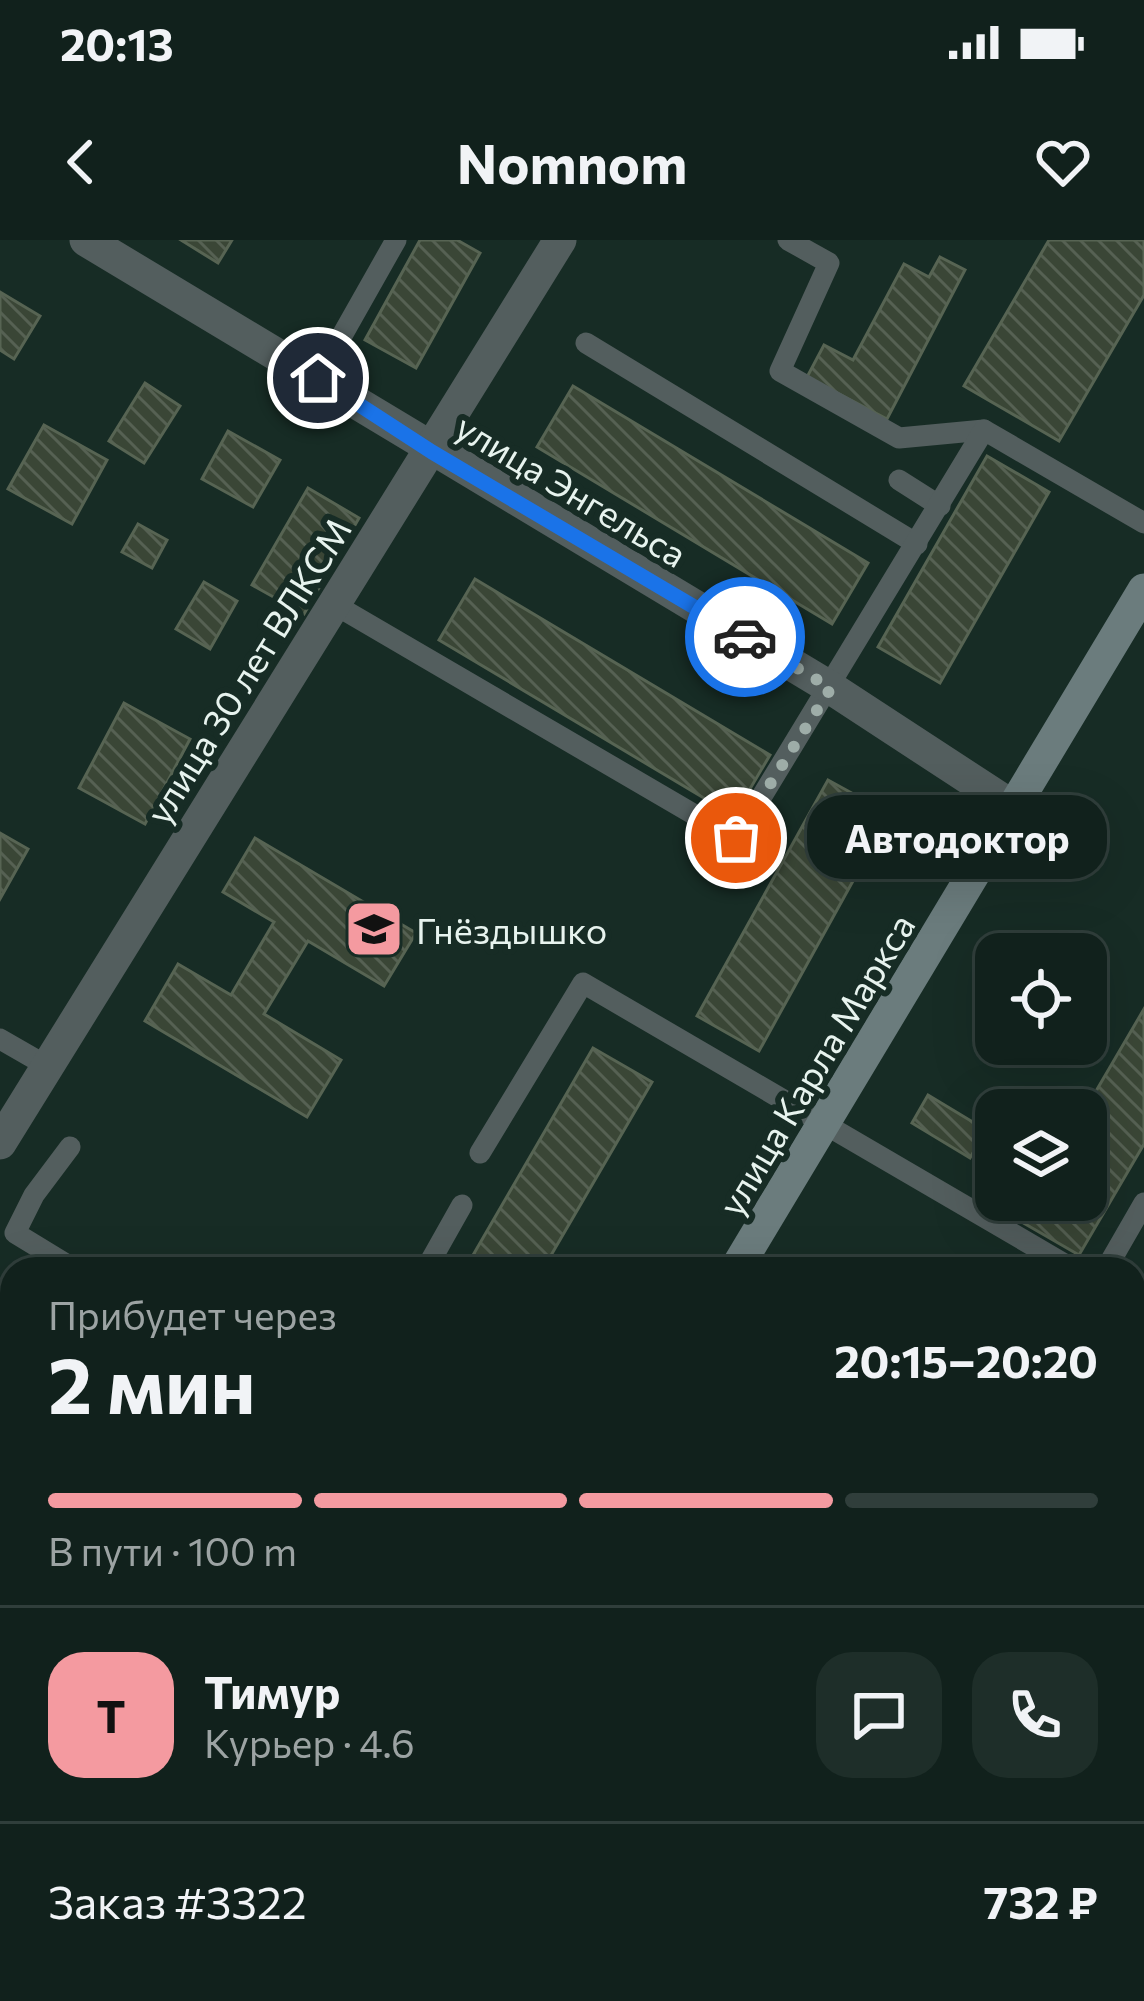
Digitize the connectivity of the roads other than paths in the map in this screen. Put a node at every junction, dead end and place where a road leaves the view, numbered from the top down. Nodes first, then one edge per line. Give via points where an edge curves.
1 (86, 240) edge
2 (396, 240) edge
3 (560, 240) edge
4 (788, 240) edge
5 (586, 343) dead end
6 (318, 378) junction
7 (984, 430) junction
8 (432, 452) junction
9 (899, 481) dead end
10 (940, 506) junction
11 (1144, 523) edge
12 (917, 544) junction
13 (1144, 590) edge
14 (332, 603) junction
15 (831, 688) junction
16 (1016, 808) junction
17 (0, 1039) edge
18 (47, 1066) junction
19 (825, 1127) junction
20 (0, 1143) edge
21 (70, 1147) dead end
22 (480, 1153) dead end
23 (1144, 1203) edge
24 (462, 1205) dead end
25 (54, 1257) edge
26 (433, 1257) edge
27 (744, 1257) edge
28 (1052, 1257) edge
29 (1113, 1257) edge

1 - 6 street, улица Энгельса
2 - 6 lane
3 - 8 street, улица 30 лет ВЛКСМ
4 - 7 lane via 829,262 780,371 898,438
5 - 12 lane
6 - 8 street, улица Энгельса
7 - 10 lane
7 - 11 lane
8 - 14 street, улица 30 лет ВЛКСМ
8 - 15 street, улица Энгельса
9 - 10 lane
10 - 12 lane
12 - 15 lane
13 - 16 main road, улица Карла Маркса
14 - 15 lane via 736,838
14 - 18 street, улица 30 лет ВЛКСМ
15 - 16 street, улица Энгельса
16 - 19 main road, улица Карла Маркса
17 - 18 lane
18 - 20 street, улица 30 лет ВЛКСМ
19 - 22 lane via 583,983
19 - 27 main road, улица Карла Маркса
19 - 28 lane
21 - 25 lane via 15,1233
23 - 29 lane
24 - 26 lane

